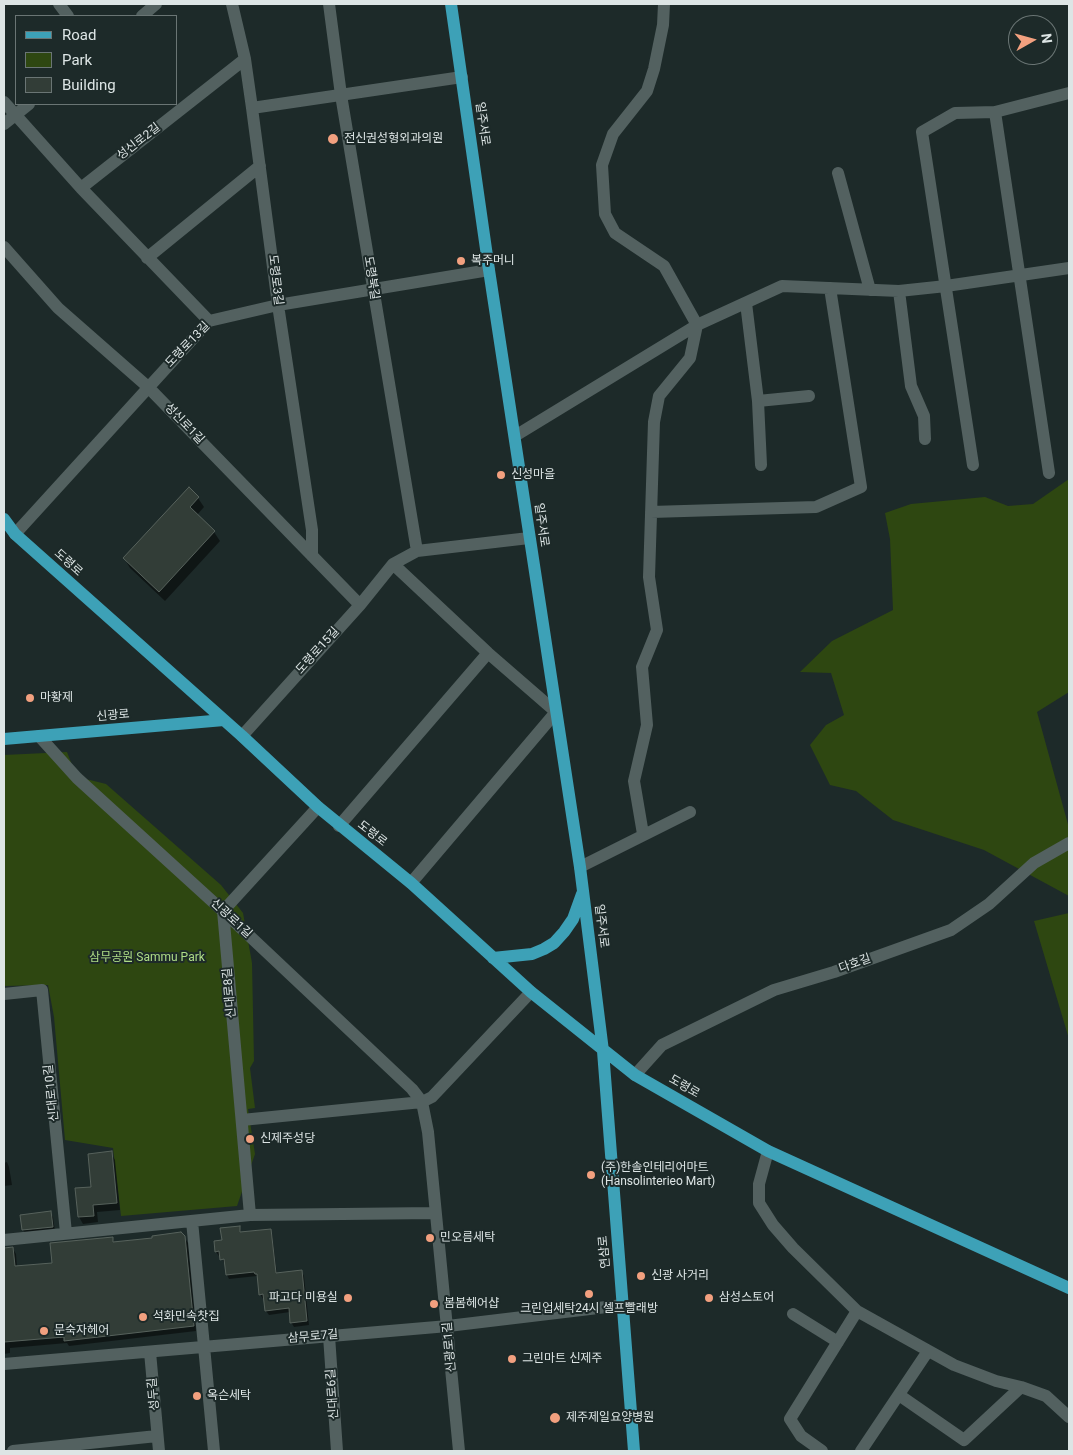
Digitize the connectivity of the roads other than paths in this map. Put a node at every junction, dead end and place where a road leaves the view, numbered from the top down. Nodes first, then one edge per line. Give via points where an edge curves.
1 (59, 4) edge
2 (156, 4) edge
3 (232, 4) edge
4 (329, 4) edge
5 (451, 4) edge
6 (664, 4) edge
7 (67, 15) edge
8 (143, 15) edge
9 (245, 59) junction
10 (462, 77) junction
11 (1069, 93) edge
12 (341, 94) junction
13 (4, 102) edge
14 (27, 105) edge
15 (252, 108) junction
16 (995, 112) junction
17 (14, 114) junction
18 (4, 124) edge
19 (260, 166) junction
20 (838, 172) dead end
21 (81, 188) junction
22 (4, 247) edge
23 (147, 258) junction
24 (1069, 268) edge
25 (489, 270) junction
26 (1020, 274) junction
27 (946, 286) junction
28 (830, 288) junction
29 (373, 290) junction
30 (870, 290) junction
31 (900, 291) junction
32 (746, 303) junction
33 (278, 305) junction
34 (209, 322) junction
35 (697, 326) junction
36 (148, 388) junction
37 (809, 396) dead end
38 (758, 401) junction
39 (515, 436) junction
40 (925, 439) dead end
41 (761, 465) dead end
42 (973, 465) dead end
43 (1049, 473) dead end
44 (650, 512) junction
45 (4, 519) edge
46 (15, 534) junction
47 (529, 538) junction
48 (417, 551) junction
49 (312, 556) junction
50 (393, 564) junction
51 (360, 605) junction
52 (488, 653) junction
53 (556, 712) junction
54 (224, 720) junction
55 (39, 736) junction
56 (242, 736) junction
57 (4, 739) edge
58 (318, 807) junction
59 (690, 812) dead end
60 (339, 826) junction
61 (643, 834) junction
62 (1069, 843) edge
63 (580, 867) junction
64 (411, 882) junction
65 (583, 892) junction
66 (223, 911) junction
67 (493, 958) junction
68 (531, 992) junction
69 (4, 994) edge
70 (603, 1050) junction
71 (635, 1075) junction
72 (422, 1102) junction
73 (242, 1120) junction
74 (768, 1151) junction
75 (435, 1213) junction
76 (250, 1215) junction
77 (192, 1221) junction
78 (66, 1233) junction
79 (4, 1240) edge
80 (1069, 1288) edge
81 (622, 1304) junction
82 (856, 1311) junction
83 (793, 1314) dead end
84 (448, 1326) junction
85 (329, 1336) junction
86 (838, 1342) junction
87 (205, 1347) junction
88 (928, 1351) junction
89 (150, 1352) junction
90 (4, 1364) edge
91 (1021, 1387) junction
92 (899, 1395) junction
93 (1067, 1410) edge
94 (157, 1436) junction
95 (12, 1451) edge
96 (159, 1451) edge
97 (214, 1451) edge
98 (337, 1451) edge
99 (459, 1451) edge
100 (634, 1451) edge
101 (822, 1451) edge
102 (861, 1451) edge

1 - 7 street
2 - 8 street
3 - 9 street, 도령로3길
4 - 12 street, 도령북길
5 - 10 main road, 일주서로
6 - 35 street via 663,25 647,91 613,134 602,165 605,214 615,233 664,266
9 - 15 street, 도령로3길
9 - 21 street, 성신로2길
10 - 12 street
10 - 25 main road, 일주서로
11 - 16 street
12 - 15 street
12 - 29 street, 도령북길
13 - 17 street
14 - 17 street
15 - 19 street, 도령로3길
16 - 26 street
16 - 27 street via 955,113 922,132
17 - 18 street
17 - 21 street
19 - 23 street
19 - 33 street, 도령로3길
20 - 30 street
21 - 23 street
22 - 36 street, 성신로1길 via 58,308
23 - 34 street
24 - 26 street
25 - 29 street, 도령로13길
25 - 39 main road, 일주서로
26 - 27 street
26 - 43 street
27 - 31 street
27 - 42 street
28 - 30 street
28 - 32 street via 782,286
28 - 44 street via 861,487 816,507
29 - 33 street, 도령로13길
29 - 48 street, 도령북길
30 - 31 street
31 - 40 street via 911,386 924,416
32 - 35 street
32 - 38 street
33 - 34 street, 도령로13길
33 - 49 street, 도령로3길 via 312,530
34 - 36 street, 도령로13길
35 - 39 street
35 - 44 street via 690,358 659,396 654,422
36 - 46 street, 도령로13길
36 - 49 street, 성신로1길
37 - 38 street
38 - 41 street
39 - 47 main road, 일주서로
44 - 61 street via 649,577 657,630 642,667 646,725 634,781
45 - 46 main road, 도령로
46 - 54 main road, 도령로
47 - 48 street, 도령로15길
47 - 53 main road, 일주서로
48 - 50 street, 도령로15길
49 - 51 street, 성신로1길
50 - 51 street, 도령로15길
50 - 52 street
51 - 56 street, 도령로15길
52 - 53 street
52 - 60 street, 도령로
53 - 63 main road, 일주서로
53 - 64 street
54 - 55 main road, 신광로
54 - 56 main road, 도령로
55 - 57 main road, 신광로
55 - 66 street, 신광로1길 via 77,778
56 - 58 main road, 도령로
58 - 60 main road, 도령로
58 - 66 street
59 - 61 street
60 - 64 main road, 도령로
61 - 63 street
62 - 71 street, 다호길 via 1034,863 990,904 951,930 774,990 662,1045
63 - 65 main road, 일주서로
64 - 67 main road, 도령로
65 - 67 main road via 572,919 554,943 532,954
65 - 70 main road, 일주서로
66 - 72 street, 신광로1길
66 - 73 street, 신대로8길
67 - 68 main road, 도령로
68 - 70 main road, 도령로
68 - 72 street via 432,1097
69 - 78 street, 신대로10길 via 42,990
70 - 71 main road, 도령로
70 - 81 main road, 연삼로
71 - 74 main road, 도령로
72 - 73 street
72 - 75 street, 신광로1길
73 - 76 street, 신대로8길
74 - 80 main road, 도령로
74 - 82 street via 759,1184 759,1203 788,1242
75 - 76 street
75 - 84 street, 신광로1길
76 - 77 street
77 - 78 street
77 - 87 street
78 - 79 street
81 - 84 street, 삼무로7길
81 - 100 main road, 연삼로
82 - 86 street
82 - 88 street
83 - 86 street
84 - 85 street, 삼무로7길
84 - 99 street, 신광로1길
85 - 87 street, 삼무로7길
85 - 98 street, 신대로6길
86 - 101 street via 790,1419 801,1436
87 - 89 street, 삼무로7길
87 - 97 street
88 - 91 street via 954,1365
88 - 92 street
89 - 90 street, 삼무로7길
89 - 94 street, 성두길
91 - 92 street via 964,1440
91 - 93 street via 1046,1396
92 - 102 street
94 - 95 street
94 - 96 street, 성두길

